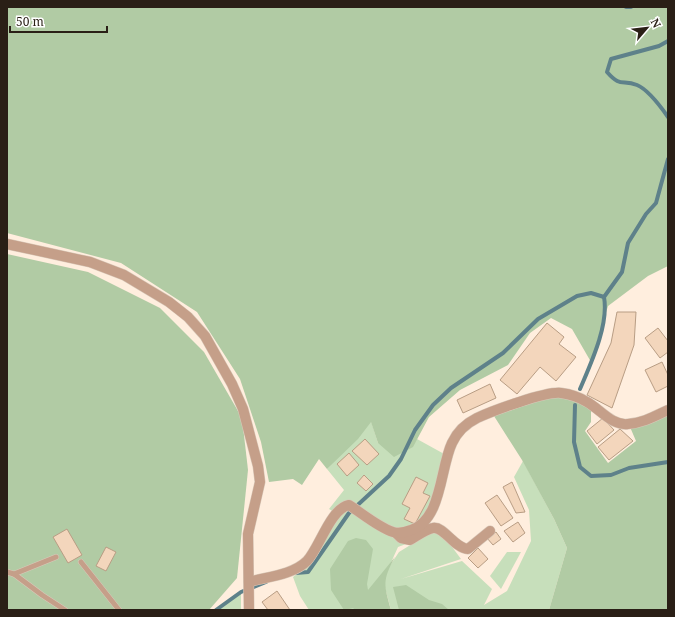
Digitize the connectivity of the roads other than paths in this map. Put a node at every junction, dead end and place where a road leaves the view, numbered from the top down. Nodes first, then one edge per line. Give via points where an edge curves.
1 (7, 244) edge
2 (668, 410) edge
3 (490, 531) dead end
4 (394, 532) junction
5 (56, 557) dead end
6 (81, 562) dead end
7 (7, 572) edge
8 (14, 574) junction
9 (249, 584) junction
10 (247, 606) edge
11 (66, 610) edge
12 (119, 610) edge

1 - 9 street via 90,262 124,275 170,302 205,336 243,409 258,466 260,482 248,534
2 - 4 street via 643,422 626,424 609,419 578,397 548,393 478,418 464,426 452,442 435,504 427,520 417,528
3 - 4 street via 468,549 457,546 438,528 410,540 401,538
4 - 9 street via 350,506 344,506 336,513 307,561 289,571
5 - 8 lane
6 - 12 lane
7 - 8 lane
8 - 11 lane
9 - 10 street

